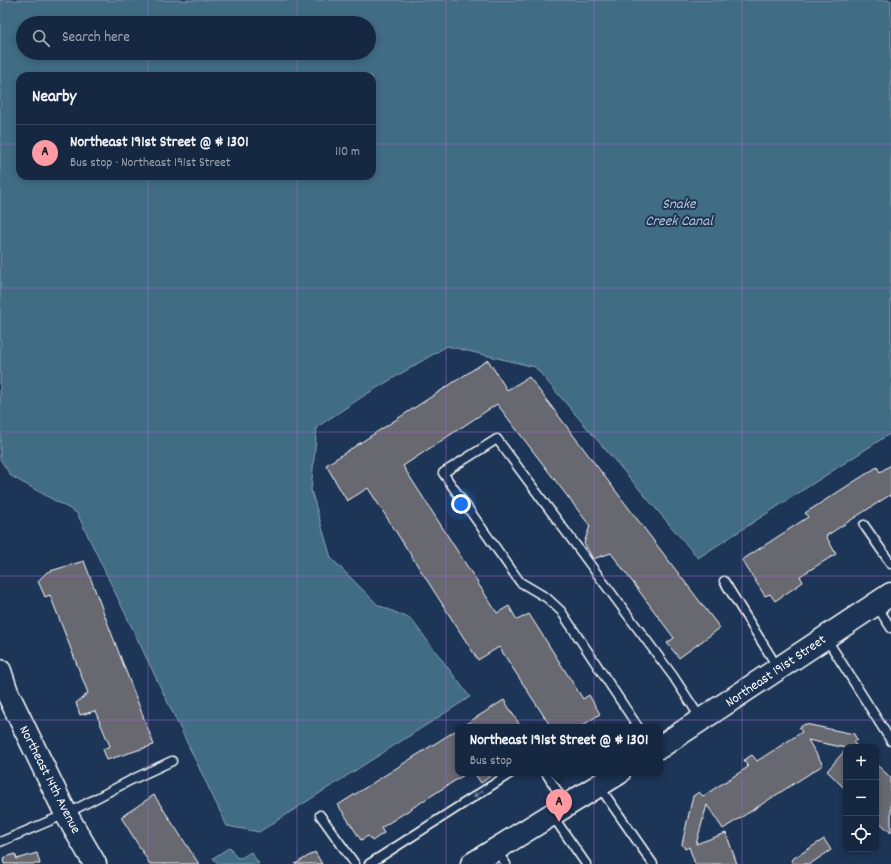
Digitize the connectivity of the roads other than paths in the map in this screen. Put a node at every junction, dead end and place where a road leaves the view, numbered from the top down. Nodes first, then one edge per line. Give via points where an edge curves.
1 (864, 525) dead end
2 (891, 564) edge
3 (724, 581) dead end
4 (883, 599) edge
5 (891, 628) edge
6 (825, 638) junction
7 (779, 668) junction
8 (0, 671) edge
9 (701, 720) junction
10 (636, 724) edge
11 (891, 740) edge
12 (663, 745) edge
13 (172, 761) dead end
14 (506, 776) edge
15 (547, 776) edge
16 (613, 776) edge
17 (599, 785) junction
18 (559, 810) junction
19 (66, 814) junction
20 (320, 816) dead end
21 (0, 842) edge
22 (501, 857) edge
23 (95, 864) edge
24 (355, 864) edge
25 (368, 864) edge
26 (472, 864) edge
27 (586, 864) edge
28 (653, 864) edge

1 - 2 lane
3 - 7 lane
4 - 5 lane
4 - 6 street, Northeast 191st Street
6 - 7 street, Northeast 191st Street
6 - 11 lane
7 - 9 street, Northeast 191st Street
8 - 19 street, Northeast 14th Avenue via 7,692
9 - 10 lane via 673,676 497,439 444,473 520,582 547,598 561,611
9 - 12 street, Northeast 191st Street
13 - 19 lane
14 -> 25 lane
15 - 18 lane
16 - 17 street
17 - 18 street
17 - 28 lane
18 - 22 street
18 - 27 lane
19 - 21 lane
19 - 23 street, Northeast 14th Avenue
20 - 24 lane
22 - 26 street

